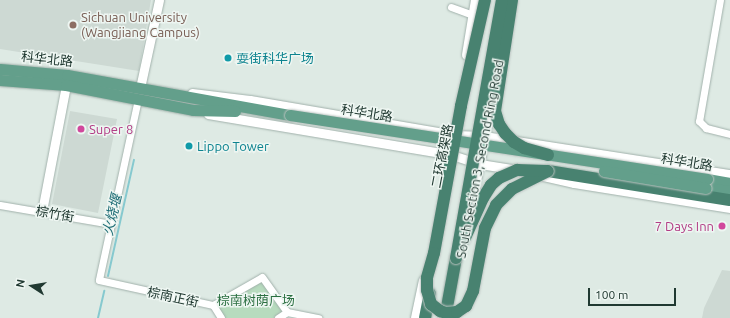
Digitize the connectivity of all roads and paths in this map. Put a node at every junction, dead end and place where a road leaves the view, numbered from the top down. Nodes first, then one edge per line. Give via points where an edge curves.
1 (159, 0) edge
2 (476, 0) edge
3 (485, 0) edge
4 (502, 0) edge
5 (512, 0) edge
6 (720, 0) edge
7 (451, 7) dead end
8 (473, 15) junction
9 (0, 69) edge
10 (0, 80) edge
11 (66, 85) junction
12 (164, 91) junction
13 (139, 93) junction
14 (194, 110) junction
15 (290, 118) junction
16 (730, 134) edge
17 (455, 135) junction
18 (484, 136) junction
19 (452, 155) junction
20 (548, 155) junction
21 (480, 164) junction
22 (548, 171) junction
23 (730, 174) edge
24 (707, 183) junction
25 (730, 183) edge
26 (729, 200) edge
27 (0, 205) edge
28 (42, 211) junction
29 (110, 224) junction
30 (456, 258) junction
31 (433, 280) junction
32 (213, 305) junction
33 (287, 312) junction
34 (221, 318) edge
35 (278, 318) edge
36 (318, 318) edge
37 (416, 318) edge
38 (425, 318) edge
39 (430, 318) edge
40 (444, 318) edge
41 (449, 318) edge

1 - 13 street
2 - 8 main road
3 - 22 highway, bridge via 461,106 428,278 427,290 431,304 446,313 457,312 466,306 473,291 485,228 496,205 512,189
3 - 31 highway, 二环高架路, bridge
4 - 30 highway, bridge
5 - 18 main road, South Section 3, Second Ring Road
5 - 20 highway, bridge via 495,111 499,124 514,142 524,148
6 - 16 street via 699,121 706,128
7 - 8 street
8 - 17 main road
9 - 13 main road, 科华北路 via 67,75
10 - 11 main road, 科华北路
11 - 13 main road, 科华北路
11 - 28 street
12 - 13 main road, 科华北路
12 - 15 main road, 科华北路
12 - 17 street via 250,100
13 - 14 main road, 科华北路
13 - 29 street
14 - 15 main road, 科华北路 via 234,111
14 - 19 street via 232,119
15 - 20 main road, 科华北路, bridge
15 - 24 main road, bridge
17 - 18 street
17 - 19 main road
18 - 21 main road, South Section 3, Second Ring Road
18 - 23 street
19 - 21 street
19 - 37 main road
20 - 24 main road, 科华北路, bridge
21 - 26 street via 515,169 574,183
21 - 41 main road, South Section 3, Second Ring Road
22 - 26 highway
22 - 30 highway, bridge via 517,170 499,178 491,185
24 - 25 main road, 科华北路
24 - 26 main road, 科华北路
27 - 28 street, 棕竹街
28 - 29 street, 棕竹街
29 - 32 street, 棕南正街 via 99,280
30 - 40 highway
31 - 38 highway, 二环高架路, bridge
31 - 39 highway, bridge
32 - 33 street, 棕南正街 via 262,277
32 - 34 street
33 - 35 street
33 - 36 street

